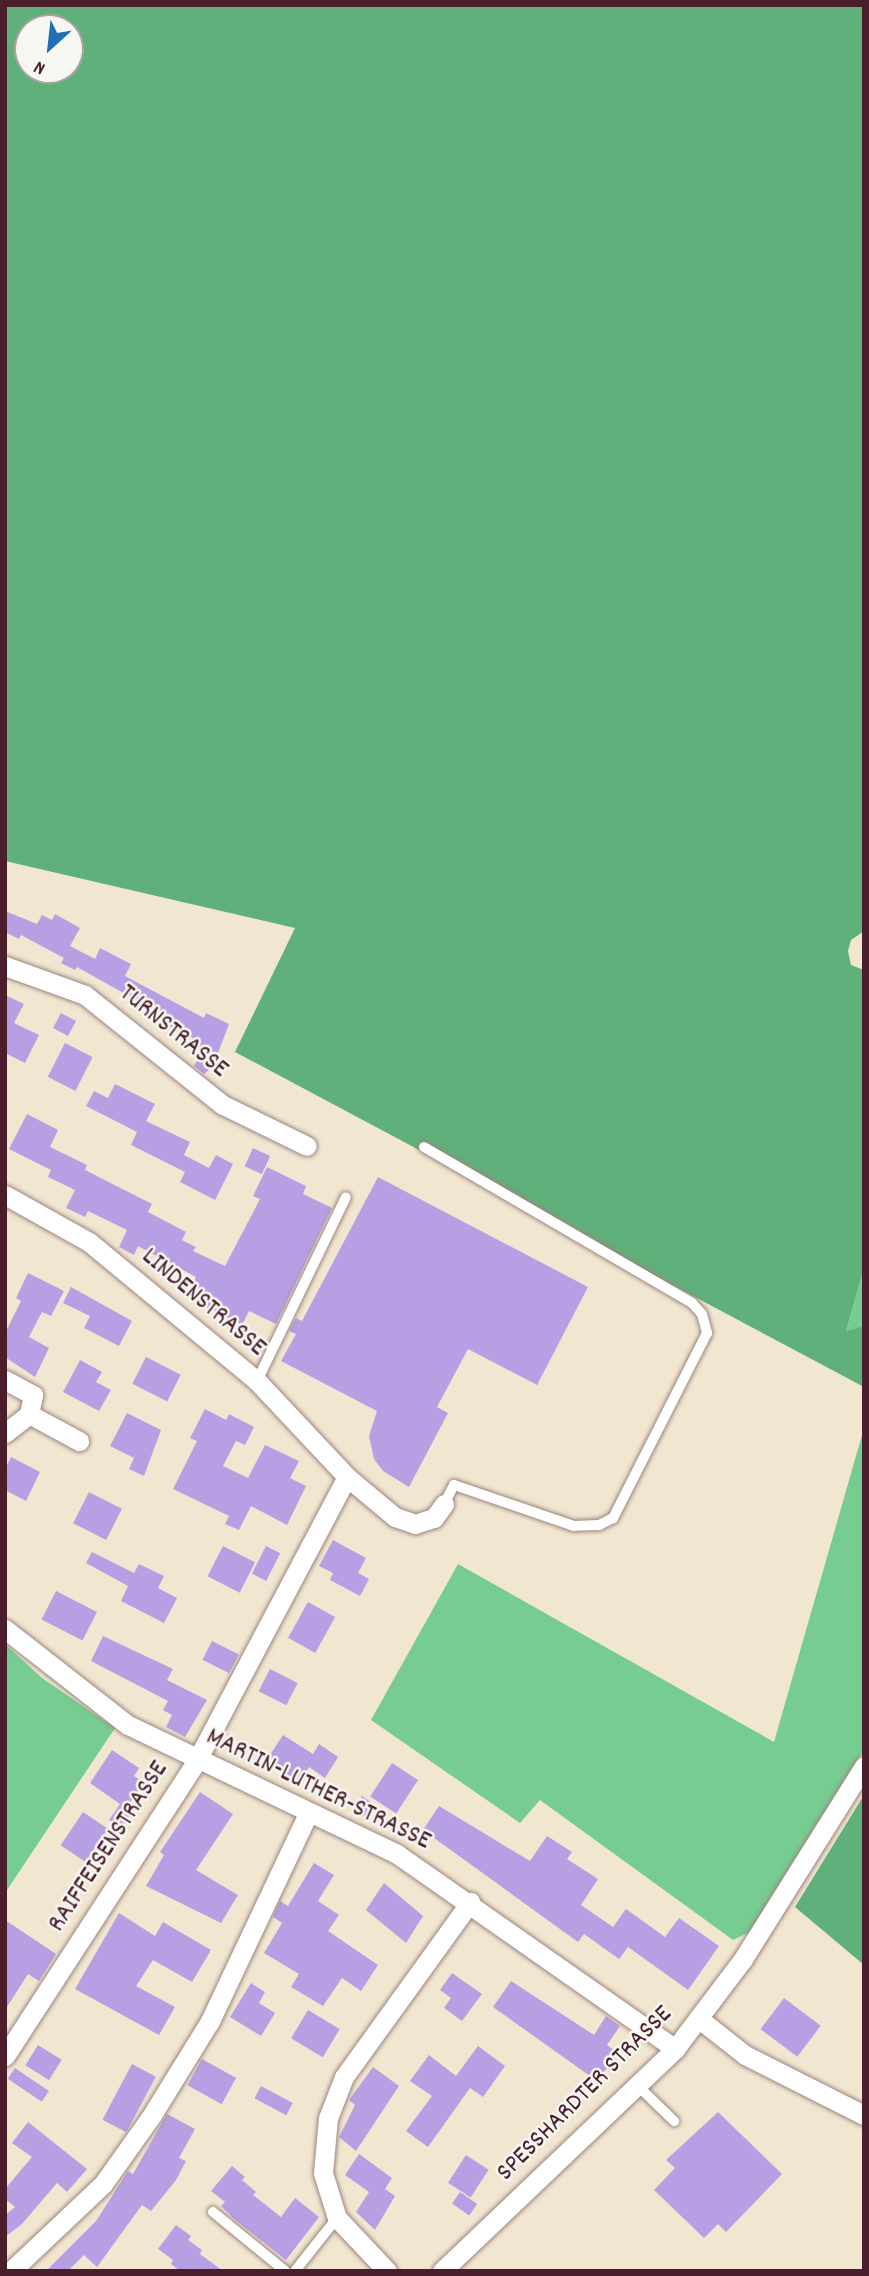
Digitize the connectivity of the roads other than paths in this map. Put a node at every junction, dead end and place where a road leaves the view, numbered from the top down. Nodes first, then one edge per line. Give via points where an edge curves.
1 (5, 965) edge
2 (307, 1146) dead end
3 (424, 1147) dead end
4 (5, 1195) edge
5 (346, 1197) dead end
6 (5, 1380) edge
7 (257, 1381) junction
8 (29, 1414) junction
9 (5, 1433) edge
10 (79, 1441) dead end
11 (347, 1477) junction
12 (444, 1504) joint
13 (5, 1629) edge
14 (197, 1760) junction
15 (864, 1766) edge
16 (308, 1814) junction
17 (470, 1902) junction
18 (698, 2018) junction
19 (675, 2049) junction
20 (5, 2056) edge
21 (637, 2085) junction
22 (864, 2115) edge
23 (674, 2121) dead end
24 (213, 2212) dead end
25 (337, 2218) junction
26 (11, 2271) edge
27 (285, 2271) edge
28 (295, 2271) edge
29 (387, 2271) edge
30 (442, 2271) edge

1 - 2 street, TURNSTRASSE via 85,995 223,1105
3 - 12 lane via 692,1303 702,1314 707,1333 613,1518 599,1525 574,1526 454,1485
4 - 7 street, LINDENSTRASSE via 89,1242
5 - 7 lane
6 - 8 street via 33,1395
7 - 11 street, LINDENSTRASSE
8 - 9 street
8 - 10 street
11 - 12 street, LINDENSTRASSE via 395,1517 415,1524 433,1517
11 - 14 street, RAIFFEISENSTRASSE
13 - 14 street, MARTIN-LUTHER-STRASSE via 128,1725
14 - 16 street, MARTIN-LUTHER-STRASSE
14 - 20 street, RAIFFEISENSTRASSE
15 - 18 street, SPESSHARDTER STRASSE via 743,1959
16 - 17 street, MARTIN-LUTHER-STRASSE via 397,1853
16 - 26 street via 211,2021 152,2115 103,2184
17 - 19 street, MARTIN-LUTHER-STRASSE
17 - 25 street via 335,2094 323,2145 323,2173
18 - 19 street, SPESSHARDTER STRASSE
18 - 22 street via 745,2055
19 - 21 street, SPESSHARDTER STRASSE
21 - 23 lane
21 - 30 street, SPESSHARDTER STRASSE
24 - 27 lane
25 - 28 lane
25 - 29 street

